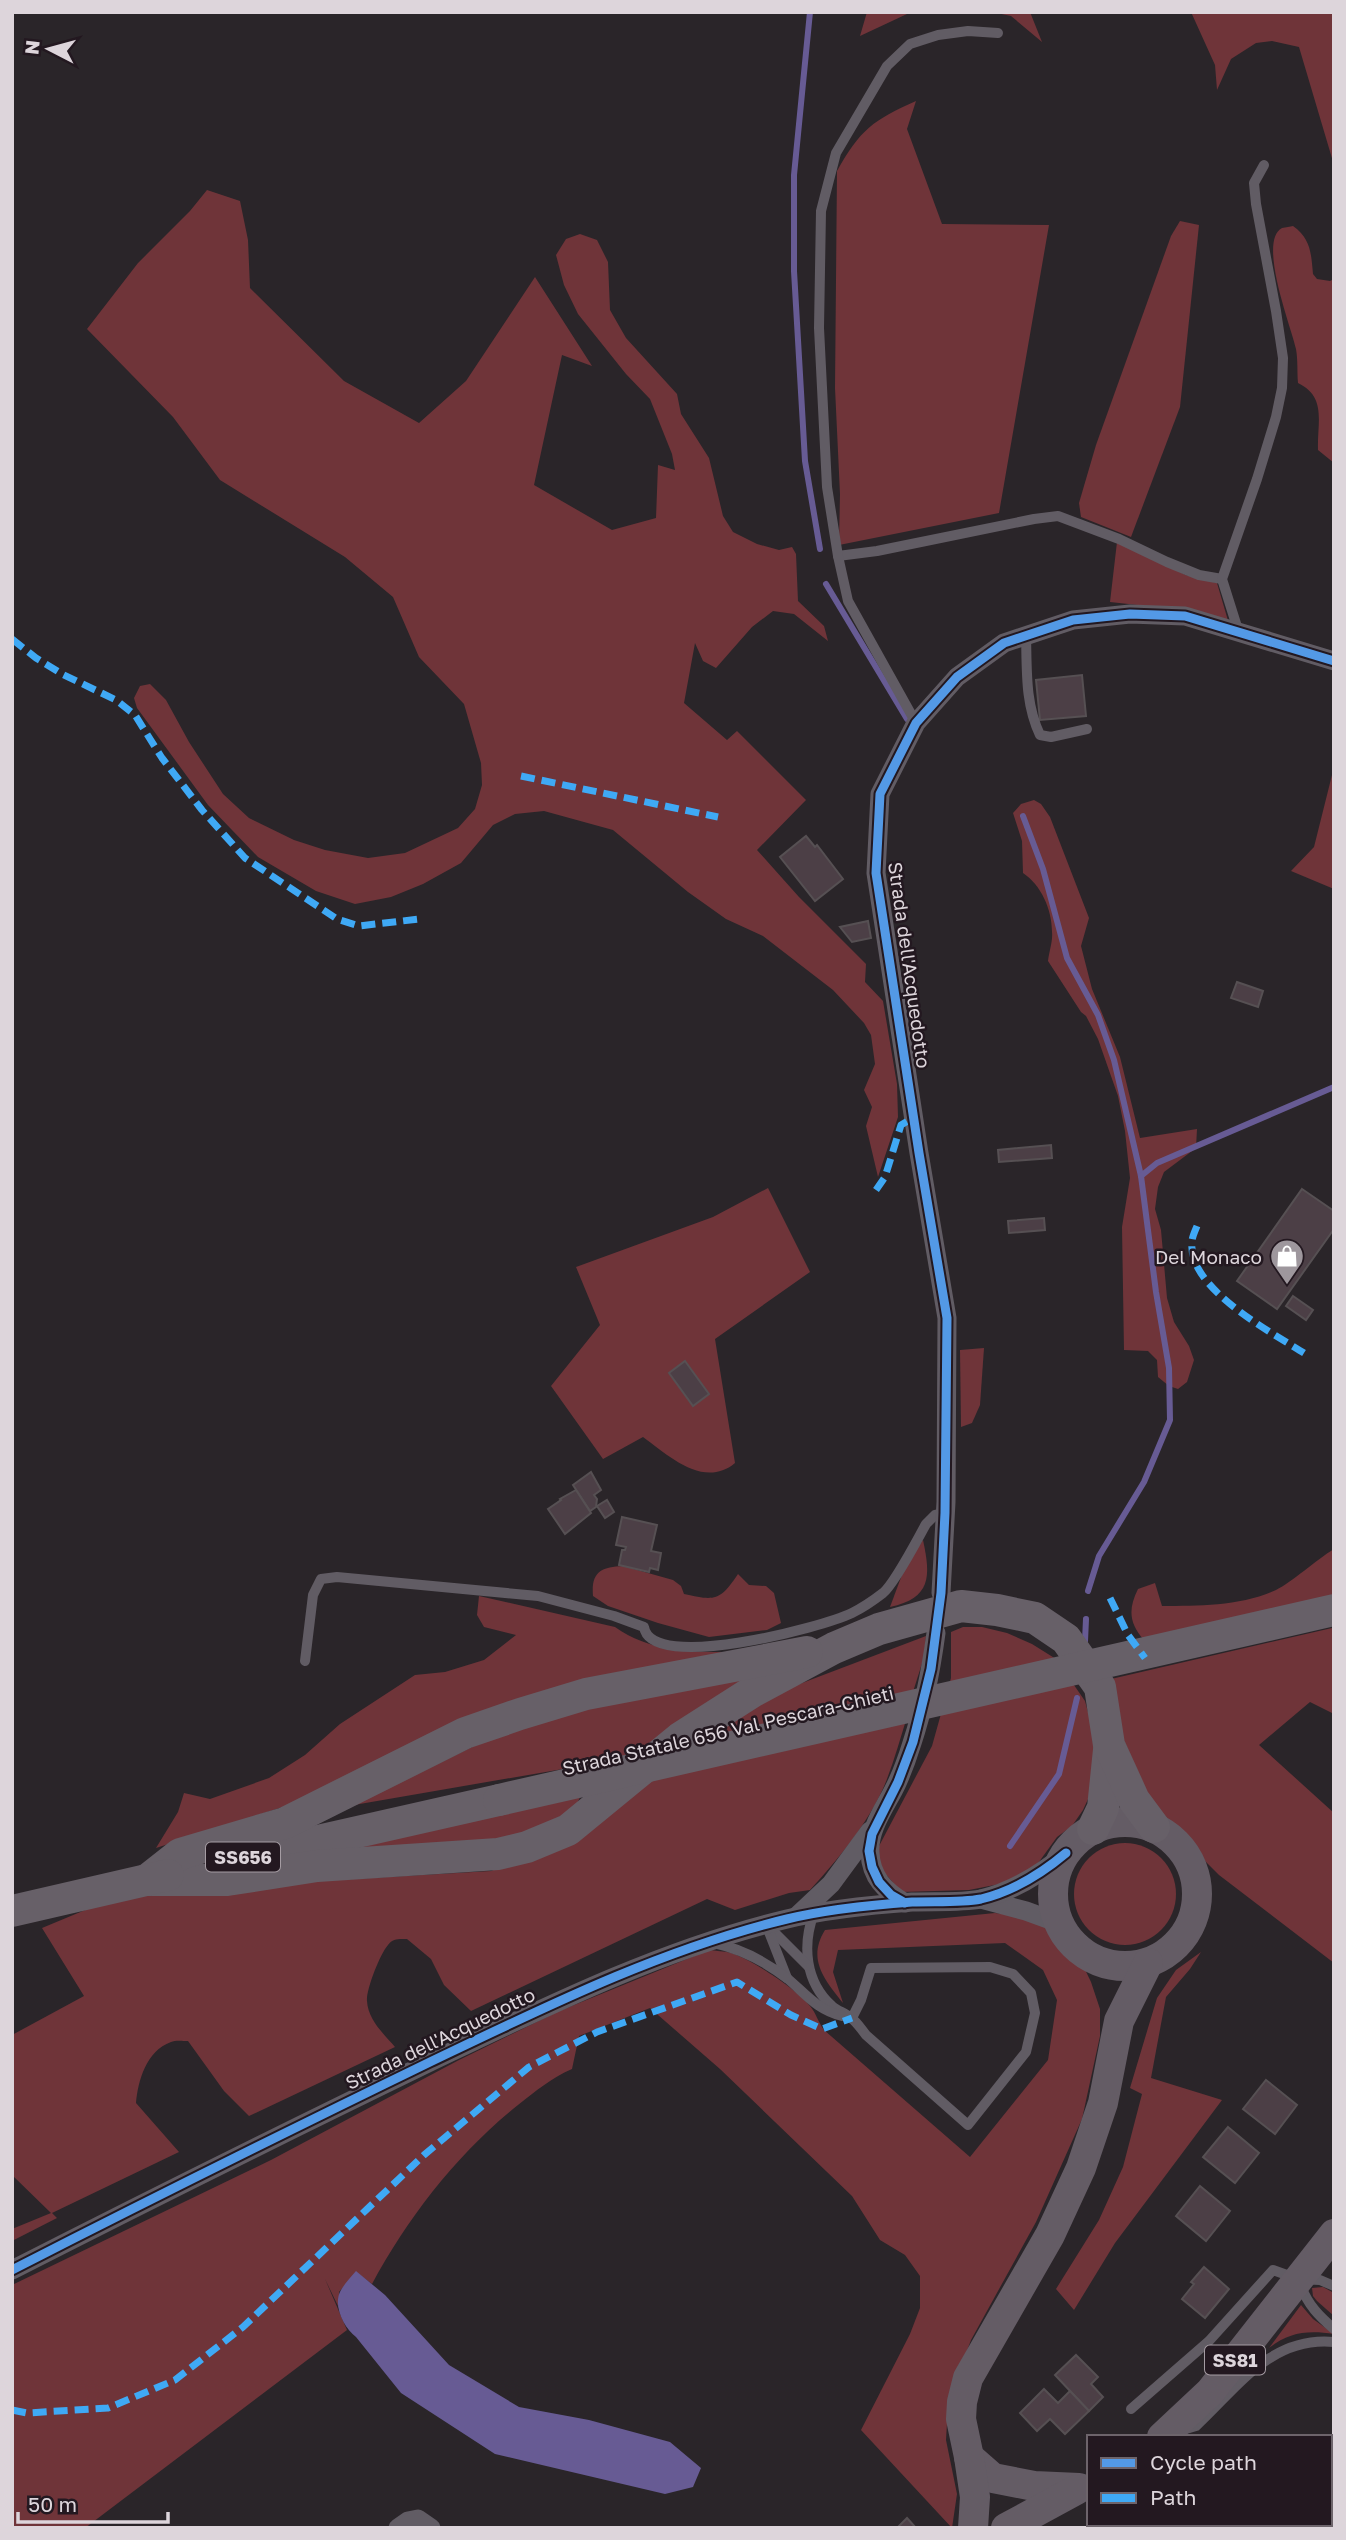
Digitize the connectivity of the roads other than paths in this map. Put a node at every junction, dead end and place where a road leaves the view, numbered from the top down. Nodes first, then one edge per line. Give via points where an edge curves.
1 (998, 33) dead end
2 (1264, 164) dead end
3 (838, 556) junction
4 (1222, 579) junction
5 (1239, 633) junction
6 (1026, 635) junction
7 (1334, 661) edge
8 (916, 723) junction
9 (1087, 729) dead end
10 (945, 1513) junction
11 (941, 1593) dead end
12 (1334, 1610) edge
13 (936, 1633) dead end
14 (834, 1648) junction
15 (305, 1661) dead end
16 (1110, 1745) junction
17 (879, 1819) junction
18 (1154, 1827) junction
19 (1093, 1829) junction
20 (1066, 1853) junction
21 (146, 1880) junction
22 (980, 1899) junction
23 (905, 1903) junction
24 (12, 1911) edge
25 (806, 1915) junction
26 (1059, 1923) junction
27 (766, 1924) junction
28 (706, 1942) junction
29 (1093, 1959) junction
30 (1149, 1962) junction
31 (808, 1967) junction
32 (787, 1979) junction
33 (852, 2018) junction
34 (1119, 2021) junction
35 (1334, 2234) edge
36 (12, 2270) edge
37 (1298, 2279) junction
38 (1334, 2286) edge
39 (1334, 2329) edge
40 (1334, 2342) edge
41 (1131, 2409) dead end
42 (1164, 2435) edge
43 (1166, 2435) edge
44 (1084, 2486) edge
45 (984, 2487) junction
46 (1007, 2527) edge
47 (398, 2528) edge
48 (431, 2528) edge
49 (973, 2528) edge

1 - 3 lane via 968,31 909,44 887,66 836,153 821,211 819,328 827,487
2 - 4 lane via 1254,183 1282,346 1282,388
3 - 4 lane via 1058,516 1199,575
3 - 8 lane via 848,601
4 - 5 lane
5 - 6 street, Strada dell'Acquedotto via 1185,616 1130,614 1073,620
5 - 7 street, Strada dell'Acquedotto
6 - 8 street, Strada dell'Acquedotto via 1004,643 957,677
6 - 9 lane via 1028,695 1040,735
8 - 10 street, Strada dell'Acquedotto via 880,794 876,873 947,1318
10 - 11 street, Strada dell'Acquedotto
10 - 15 lane via 926,1524 885,1591 851,1614 787,1634 738,1645 690,1647 654,1642 644,1627 538,1596 337,1577 321,1579 313,1595
12 - 21 highway, Strada Statale 656 Val Pescara-Chieti / SS656, bridge
13 - 17 street, Strada dell'Acquedotto via 913,1742
14 - 16 highway via 879,1629 961,1606 1035,1618 1066,1639 1100,1687
14 - 21 highway via 586,1694 531,1710 465,1733 285,1823 180,1854
14 - 21 highway via 680,1738 568,1830 527,1847 498,1854 317,1866 227,1880
16 - 18 highway via 1134,1800
16 - 19 highway via 1103,1808
17 - 23 street, Strada dell'Acquedotto via 869,1851 872,1867 879,1882
17 - 25 street, Strada dell'Acquedotto
18 - 19 main road via 1134,1822
18 - 30 main road via 1175,1841 1190,1861 1197,1884 1196,1909 1187,1932 1170,1951
19 - 20 main road
20 - 22 street, Strada dell'Acquedotto via 1041,1874
20 - 26 main road via 1056,1875
21 - 24 highway, Strada Statale 656 Val Pescara-Chieti / SS656
22 - 23 street, Strada dell'Acquedotto
22 - 26 street, Strada dell'Acquedotto
23 - 25 street, Strada dell'Acquedotto
25 - 27 street, Strada dell'Acquedotto
25 - 31 lane
26 - 29 main road via 1079,1950
27 - 28 street, Strada dell'Acquedotto
27 - 31 lane
27 - 32 lane
28 - 32 lane via 757,1958
28 - 36 street, Strada dell'Acquedotto via 531,2014 247,2150
29 - 30 main road via 1111,1965
29 - 34 main road
30 - 34 main road
31 - 33 lane via 832,2006
32 - 33 lane via 823,2011
33 - 33 lane via 968,2125 1026,2052 1035,2013 1031,1993 1013,1974 990,1967 882,1967 871,1968
34 - 45 main road via 1103,2103 1081,2168 1050,2235 968,2378 961,2419 969,2456
35 - 37 main road, SS81
37 - 38 lane
37 - 39 lane via 1316,2313
37 - 41 lane via 1273,2270 1209,2341
37 - 42 main road, SS81 via 1210,2392
40 - 43 lane via 1297,2344 1277,2352 1196,2426
44 - 45 main road
44 - 46 main road
45 - 46 main road via 1004,2505
45 - 49 main road
47 - 48 street via 418,2519

